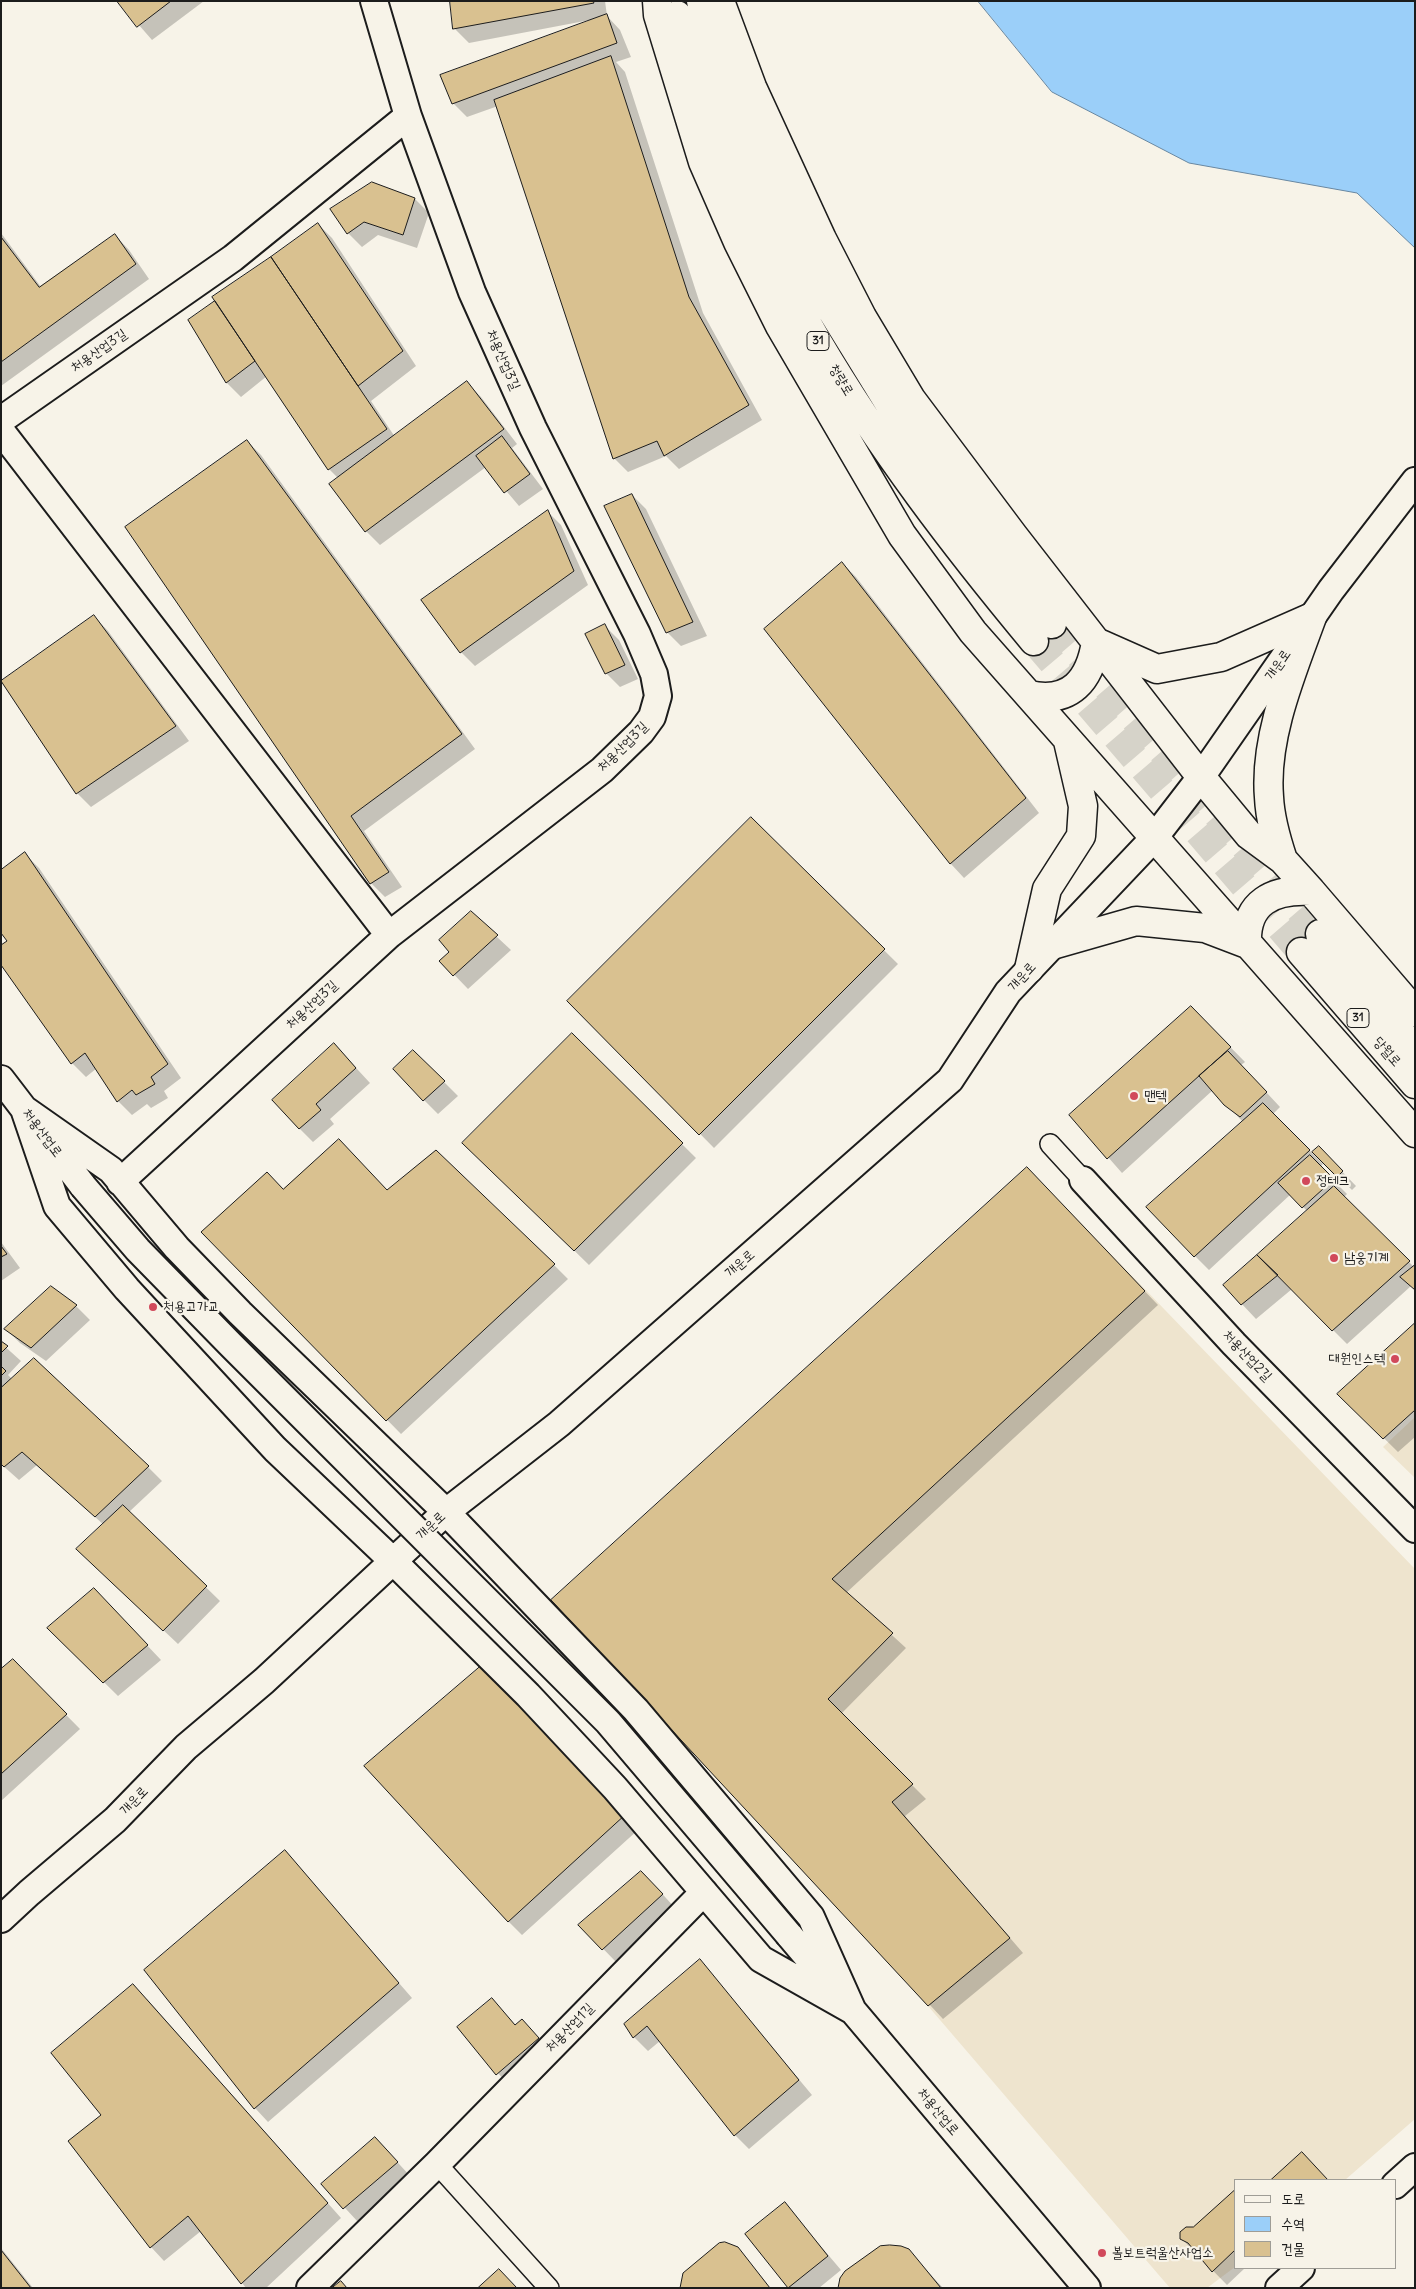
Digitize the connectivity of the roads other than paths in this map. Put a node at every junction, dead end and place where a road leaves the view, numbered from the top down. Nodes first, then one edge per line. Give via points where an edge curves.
1 (374, 1) edge
2 (656, 1) edge
3 (674, 1) edge
4 (701, 1) edge
5 (720, 1) edge
6 (408, 116) junction
7 (1, 420) edge
8 (1, 431) edge
9 (1415, 481) edge
10 (1312, 616) junction
11 (1096, 642) junction
12 (1030, 695) junction
13 (1067, 737) junction
14 (1201, 777) junction
15 (1154, 838) junction
16 (1283, 860) junction
17 (1311, 891) junction
18 (389, 935) junction
19 (1248, 944) junction
20 (1052, 945) junction
21 (1030, 969) junction
22 (1415, 1012) edge
23 (1415, 1050) edge
24 (1, 1079) edge
25 (1415, 1084) edge
26 (24, 1109) junction
27 (1415, 1133) edge
28 (1050, 1144) dead end
29 (1082, 1180) joint
30 (120, 1182) junction
31 (446, 1512) junction
32 (1415, 1529) edge
33 (393, 1561) junction
34 (704, 1892) junction
35 (1, 1920) edge
36 (853, 2011) junction
37 (437, 2164) junction
38 (1415, 2167) edge
39 (1396, 2184) edge
40 (1300, 2269) edge
41 (310, 2288) edge
42 (549, 2288) edge
43 (1087, 2288) edge
44 (1279, 2288) edge

1 - 6 main road, 처용산업3길
2 - 12 highway via 703,162 780,326 902,535 973,632
3 - 4 highway, 청량로 / 31 via 700,86 731,164 816,340 914,491 978,574 1043,632 924,460 813,280 744,127
5 - 11 highway via 752,87 862,317 911,399
6 - 7 main road, 처용산업3길 via 233,258
6 - 18 main road, 처용산업3길 via 472,292 533,428 636,634 654,674 658,696 652,716 641,732 602,770
8 - 18 main road
9 - 10 main road, 개운로
10 - 11 highway via 1221,657 1157,668
10 - 14 main road, 개운로
10 - 16 highway via 1280,710 1268,777 1273,829
11 - 12 highway via 1093,660 1077,687 1045,698
11 - 14 highway
12 - 13 highway
13 - 15 highway
13 - 21 highway via 1083,806 1081,836 1047,889
14 - 15 main road, 개운로
14 - 16 highway via 1249,835
15 - 19 highway
15 - 20 main road, 개운로
16 - 17 highway
17 - 19 highway via 1293,890 1262,901 1252,913 1247,928
17 - 22 highway
18 - 30 main road, 처용산업3길
19 - 20 highway via 1205,928 1136,921
19 - 27 highway
20 - 21 main road, 개운로
21 - 31 main road, 개운로 via 1008,992 950,1080 559,1424
23 - 25 highway, 당월로 / 31 via 1310,943
24 - 26 main road, 처용산업로
26 - 30 main road via 111,1170
26 - 33 main road via 57,1206 127,1289 275,1450
26 - 36 main road, 처용산업로, bridge via 83,1186 138,1250 608,1722
28 - 29 street
29 - 32 main road, 처용산업2길 via 1234,1344
30 - 31 main road via 177,1248 240,1313
31 - 33 main road, 개운로
31 - 36 main road via 636,1710 811,1916
33 - 34 main road via 528,1695 615,1788
33 - 35 main road, 개운로 via 264,1681 186,1747 115,1820
34 - 36 main road via 761,1959
34 - 37 main road, 처용산업1길
36 - 43 main road, 처용산업로
37 - 41 main road, 처용산업1길
37 - 42 street
38 - 39 main road
40 - 44 main road

